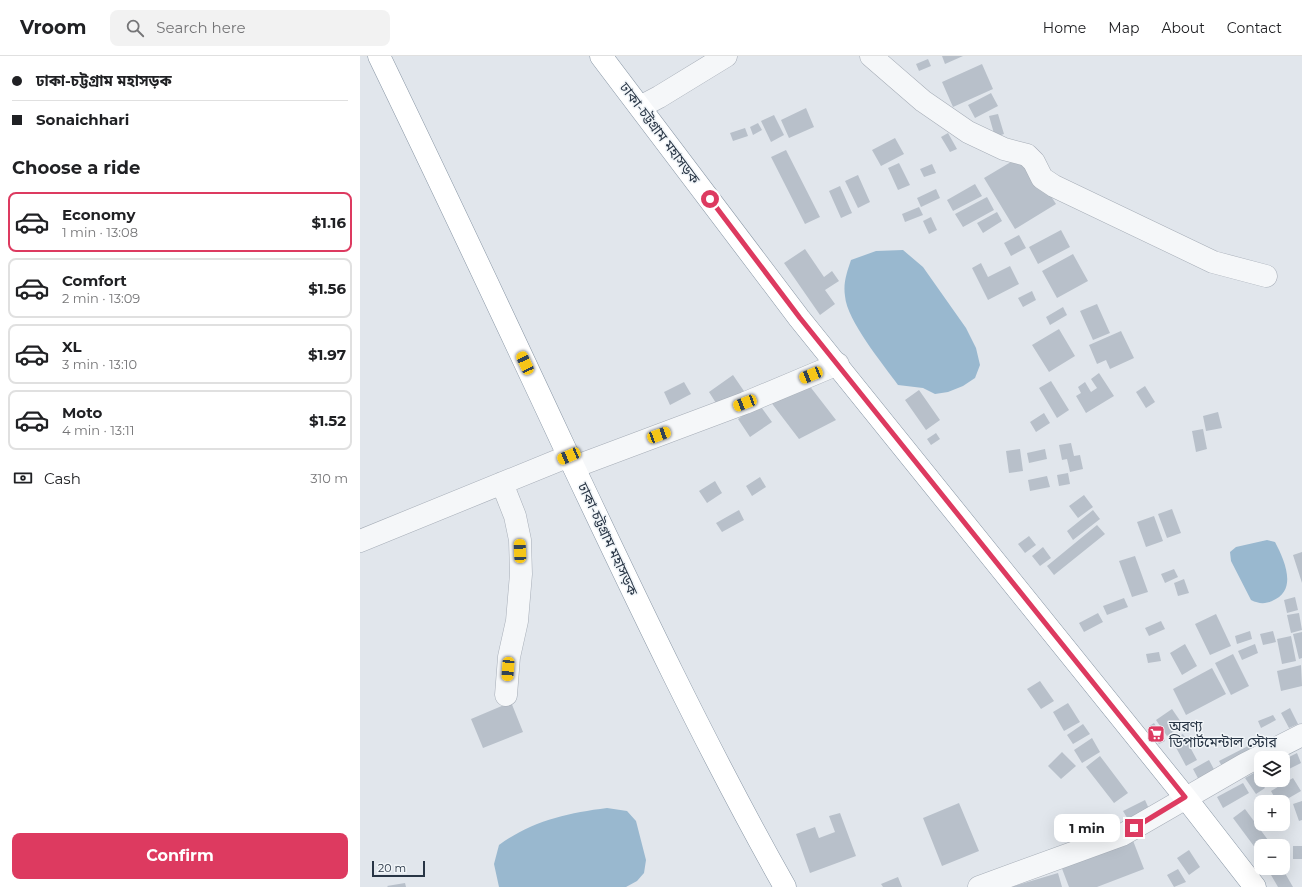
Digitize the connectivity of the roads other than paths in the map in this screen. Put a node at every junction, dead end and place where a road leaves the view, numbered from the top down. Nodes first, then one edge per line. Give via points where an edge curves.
1 (379, 56) edge
2 (601, 56) edge
3 (726, 56) edge
4 (871, 56) edge
5 (640, 107) junction
6 (1266, 276) dead end
7 (838, 364) junction
8 (571, 461) junction
9 (502, 483) junction
10 (360, 541) edge
11 (506, 694) dead end
12 (1302, 735) edge
13 (1185, 797) junction
14 (785, 887) edge
15 (979, 887) edge
16 (1255, 887) edge

1 - 8 highway, ঢাকা-চট্টগ্রাম মহাসড়ক
2 - 5 highway, ঢাকা-চট্টগ্রাম মহাসড়ক
3 - 5 street
4 - 6 street via 924,101 968,132 1004,149 1027,155 1034,162 1042,178 1054,186 1213,262
5 - 7 highway, ঢাকা-চট্টগ্রাম মহাসড়ক via 800,318
7 - 8 street via 745,403
7 - 13 highway, ঢাকা-চট্টগ্রাম মহাসড়ক
8 - 9 street
8 - 14 highway, ঢাকা-চট্টগ্রাম মহাসড়ক via 622,571 719,766
9 - 10 street
9 - 11 street via 515,516 520,540 521,574
12 - 13 street
13 - 15 street via 1122,835
13 - 16 highway, ঢাকা-চট্টগ্রাম মহাসড়ক

